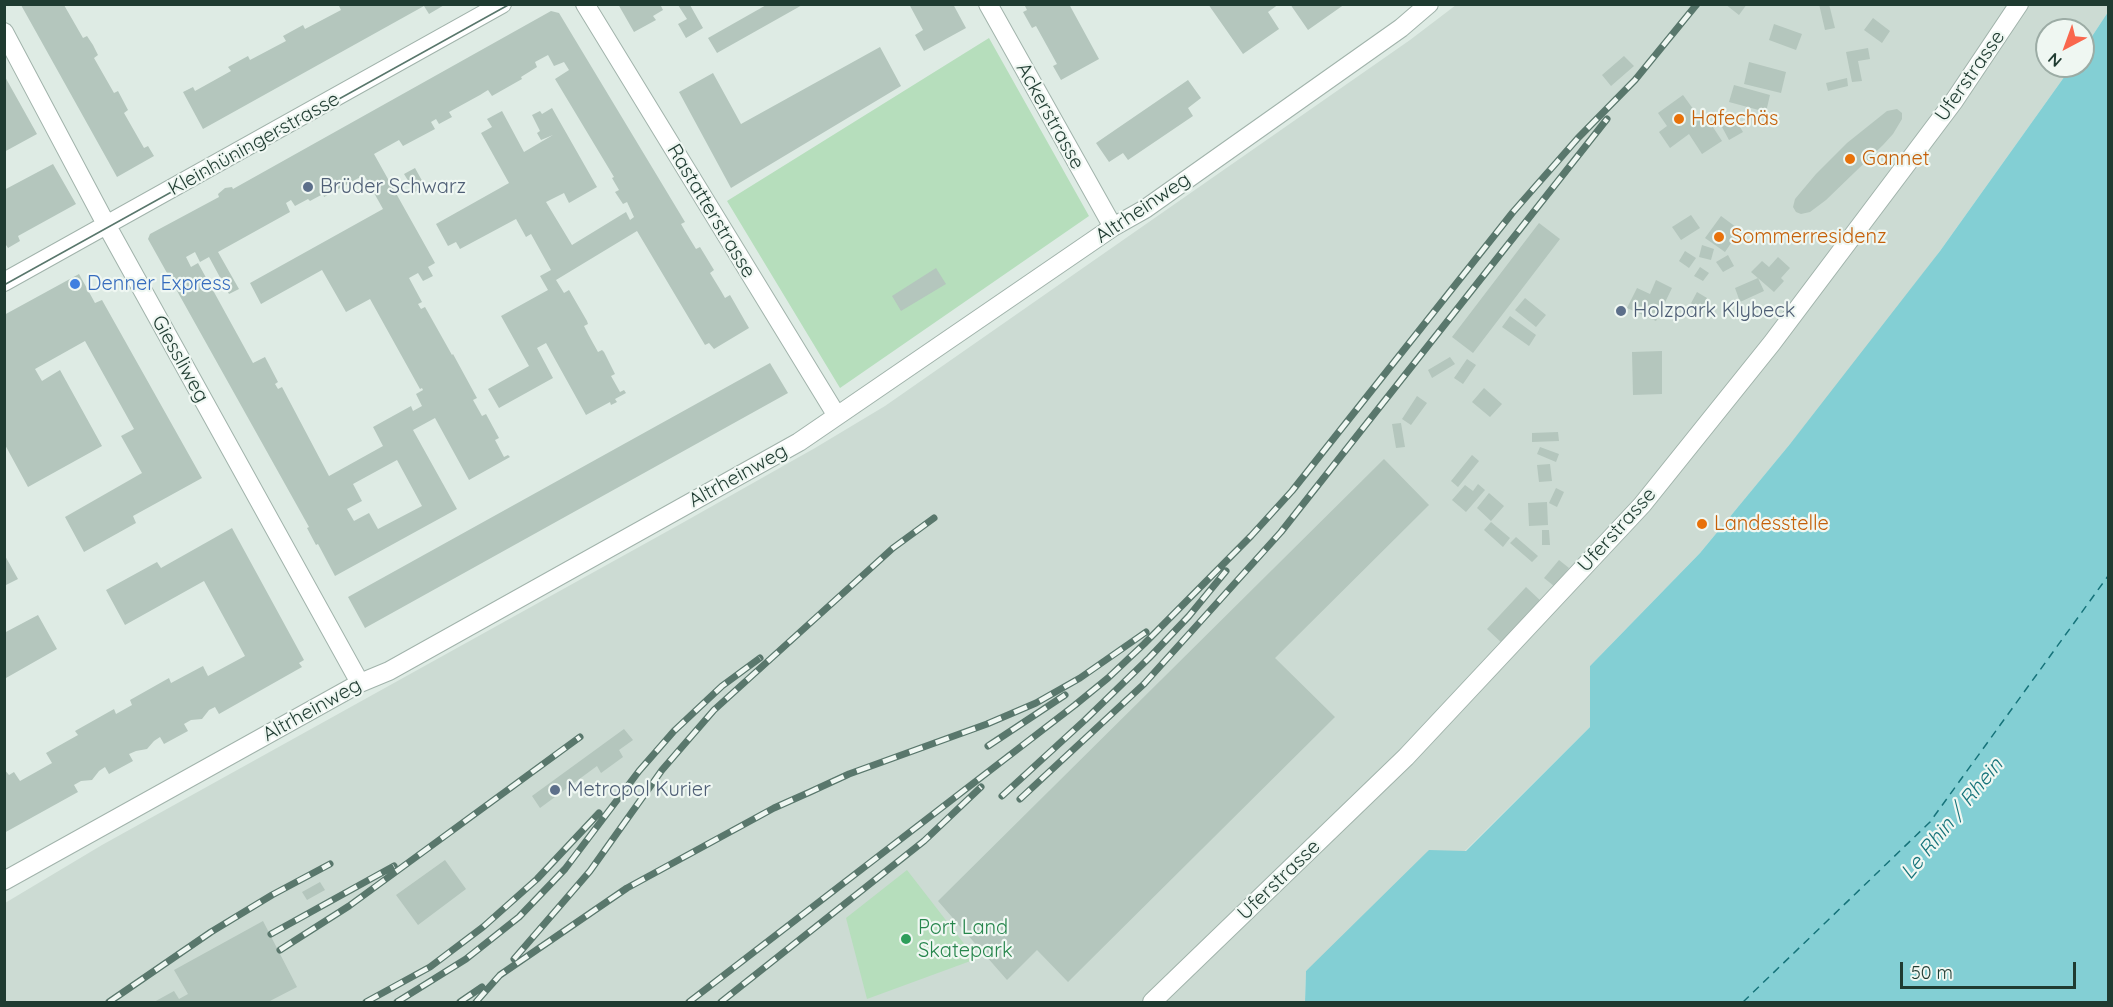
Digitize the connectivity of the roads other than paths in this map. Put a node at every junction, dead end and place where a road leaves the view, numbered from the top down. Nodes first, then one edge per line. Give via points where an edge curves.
1 (502, 4) edge
2 (585, 4) edge
3 (988, 4) edge
4 (2019, 4) edge
5 (1422, 7) edge
6 (4, 32) edge
7 (107, 226) junction
8 (1113, 227) junction
9 (4, 282) edge
10 (837, 416) junction
11 (360, 683) junction
12 (4, 881) edge
13 (1152, 1002) edge

1 - 7 street, Kleinhüningerstrasse
2 - 10 street, Rastatterstrasse
3 - 8 street, Ackerstrasse
4 - 13 street, Uferstrasse via 1954,101 1772,343 1642,505 1406,756
5 - 8 street, Altrheinweg via 1401,28 1145,209
6 - 7 street, Giessliweg
7 - 9 street, Kleinhüningerstrasse
7 - 11 street, Giessliweg
8 - 10 street, Altrheinweg
10 - 11 street, Altrheinweg via 758,465 389,671
11 - 12 street, Altrheinweg

